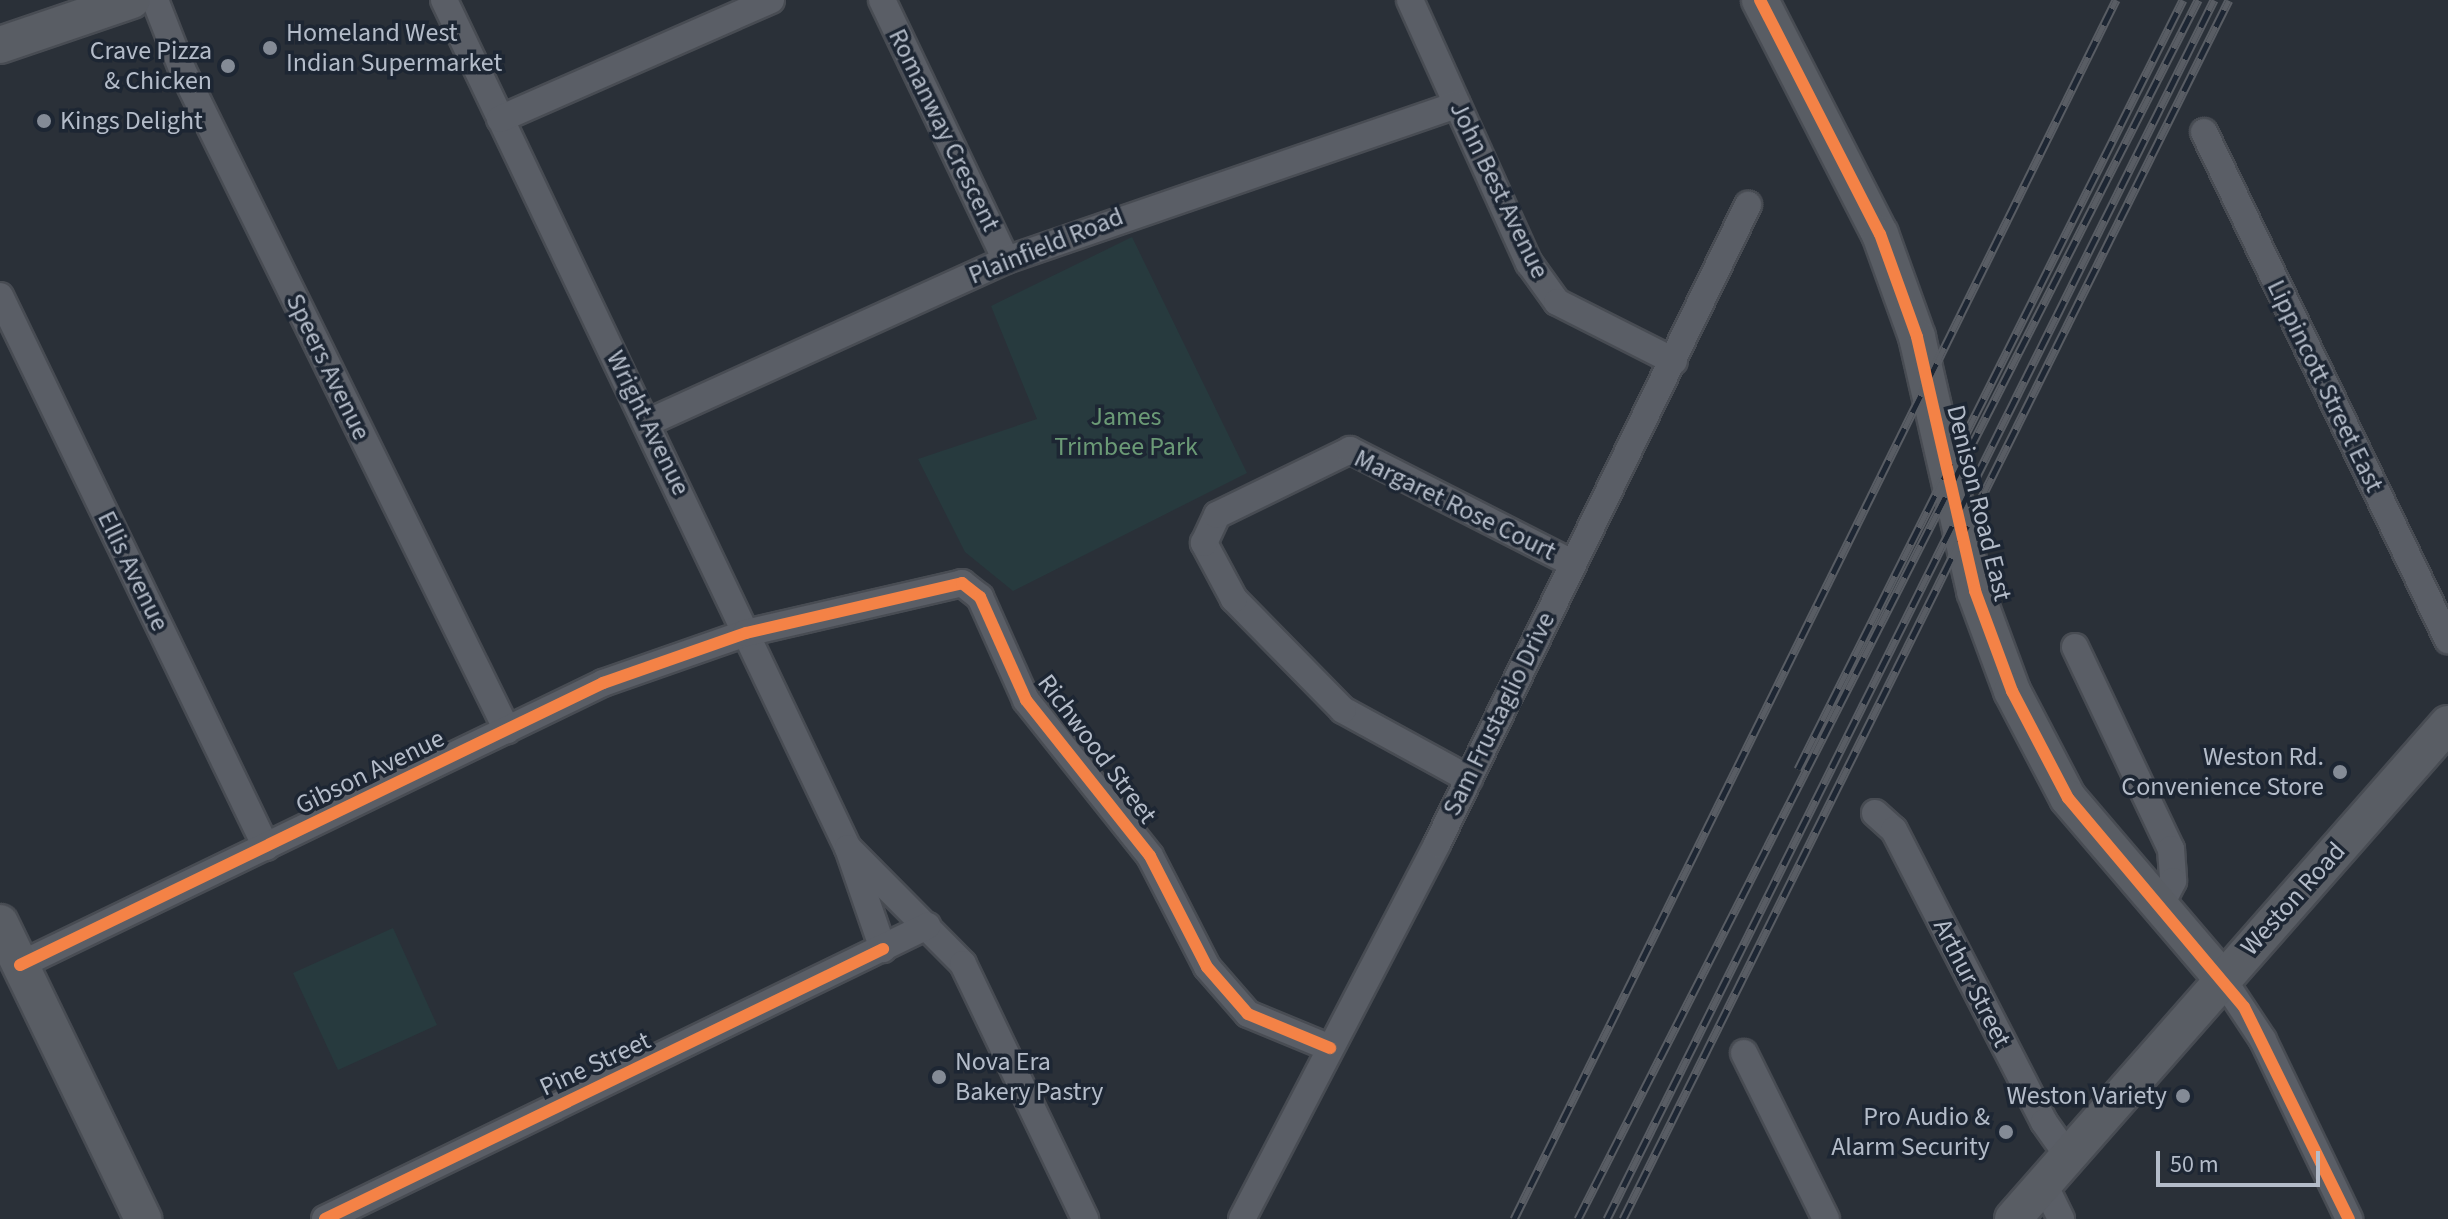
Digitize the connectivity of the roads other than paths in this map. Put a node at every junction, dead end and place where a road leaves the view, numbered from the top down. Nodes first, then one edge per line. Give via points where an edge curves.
1 (132, 0) edge
2 (155, 0) edge
3 (444, 0) edge
4 (771, 0) edge
5 (882, 0) edge
6 (1410, 0) edge
7 (1760, 0) edge
8 (0, 45) edge
9 (1457, 105) junction
10 (500, 119) junction
11 (2204, 132) dead end
12 (1748, 205) dead end
13 (1006, 260) junction
14 (0, 296) edge
15 (1674, 361) junction
16 (649, 422) junction
17 (1572, 563) junction
18 (746, 633) junction
19 (2448, 640) edge
20 (2075, 647) dead end
21 (2448, 724) edge
22 (507, 730) junction
23 (1469, 779) junction
24 (1875, 813) dead end
25 (266, 847) junction
26 (848, 848) junction
27 (2160, 907) junction
28 (0, 923) edge
29 (927, 926) junction
30 (883, 949) junction
31 (20, 965) junction
32 (2222, 978) junction
33 (1330, 1048) junction
34 (1744, 1053) dead end
35 (2068, 1156) junction
36 (2044, 1184) junction
37 (143, 1219) edge
38 (325, 1219) edge
39 (1085, 1219) edge
40 (1242, 1219) edge
41 (1826, 1219) edge
42 (2013, 1219) edge
43 (2061, 1219) edge
44 (2349, 1219) edge

1 - 8 main road
2 - 22 street, Speers Avenue via 182,69
3 - 10 street, Wright Avenue
4 - 10 street
5 - 13 street, Romanway Crescent
6 - 9 street, John Best Avenue
7 - 27 main road, Denison Road East via 1880,234 1917,337 1975,591 2012,691 2068,798
9 - 13 street, Plainfield Road
9 - 15 street, John Best Avenue via 1529,263 1557,302
10 - 16 street, Wright Avenue
11 - 19 street, Lippincott Street East
12 - 15 street, Sam Frustaglio Drive
13 - 16 street, Plainfield Road
14 - 25 street, Ellis Avenue
15 - 17 street, Sam Frustaglio Drive
16 - 18 street, Wright Avenue
17 - 23 street, Sam Frustaglio Drive
17 - 23 street, Margaret Rose Court via 1350,450 1217,515 1204,543 1234,599 1343,710
18 - 22 street, Gibson Avenue via 603,683
18 - 26 street, Wright Avenue
18 - 33 street, Richwood Street via 962,583 980,597 1026,700 1150,856 1207,967 1248,1014
20 - 27 street via 2171,849 2173,881
21 - 32 main road, Weston Road
22 - 25 street, Gibson Avenue
23 - 33 street, Sam Frustaglio Drive
24 - 35 street, Arthur Street via 1894,830 2044,1122
25 - 31 street, Gibson Avenue
26 - 29 street, Wright Avenue
26 - 30 street, Wright Avenue
27 - 32 main road, Denison Road East
28 - 31 main road
29 - 30 street, Pine Street
29 - 39 street, Wright Avenue via 963,964
30 - 38 street, Pine Street
31 - 37 main road
32 - 35 main road, Weston Road
32 - 44 street via 2263,1040
33 - 40 street, Sam Frustaglio Drive
34 - 41 street
35 - 36 main road, Weston Road
36 - 42 main road, Weston Road
36 - 43 street

